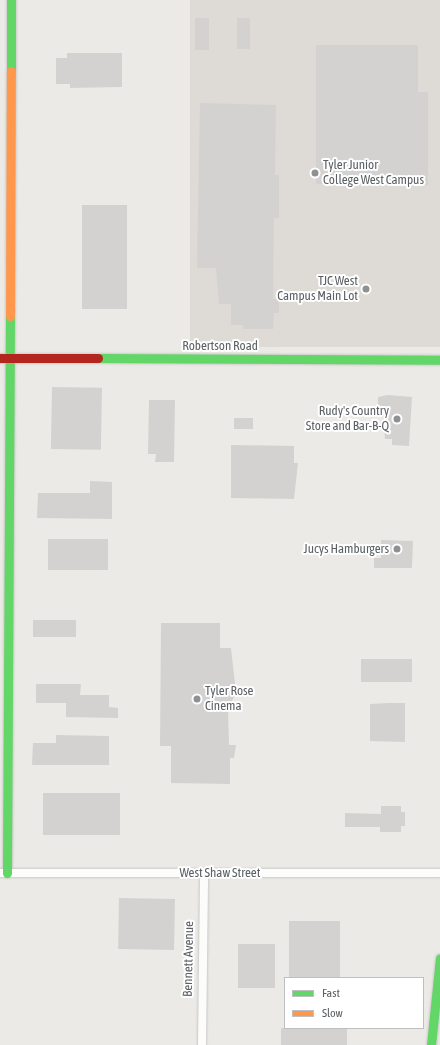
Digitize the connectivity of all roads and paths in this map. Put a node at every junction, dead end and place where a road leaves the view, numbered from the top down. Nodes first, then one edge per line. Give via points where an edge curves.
1 (11, 0) edge
2 (4, 358) edge
3 (440, 360) edge
4 (3, 873) edge
5 (204, 873) junction
6 (440, 873) edge
7 (440, 958) edge
8 (202, 1045) edge
9 (431, 1045) edge

1 - 2 main road
2 - 3 main road, Robertson Road
2 - 4 main road
4 - 5 street, West Shaw Street
5 - 6 street, West Shaw Street
5 - 8 street, Bennett Avenue
7 - 9 main road

